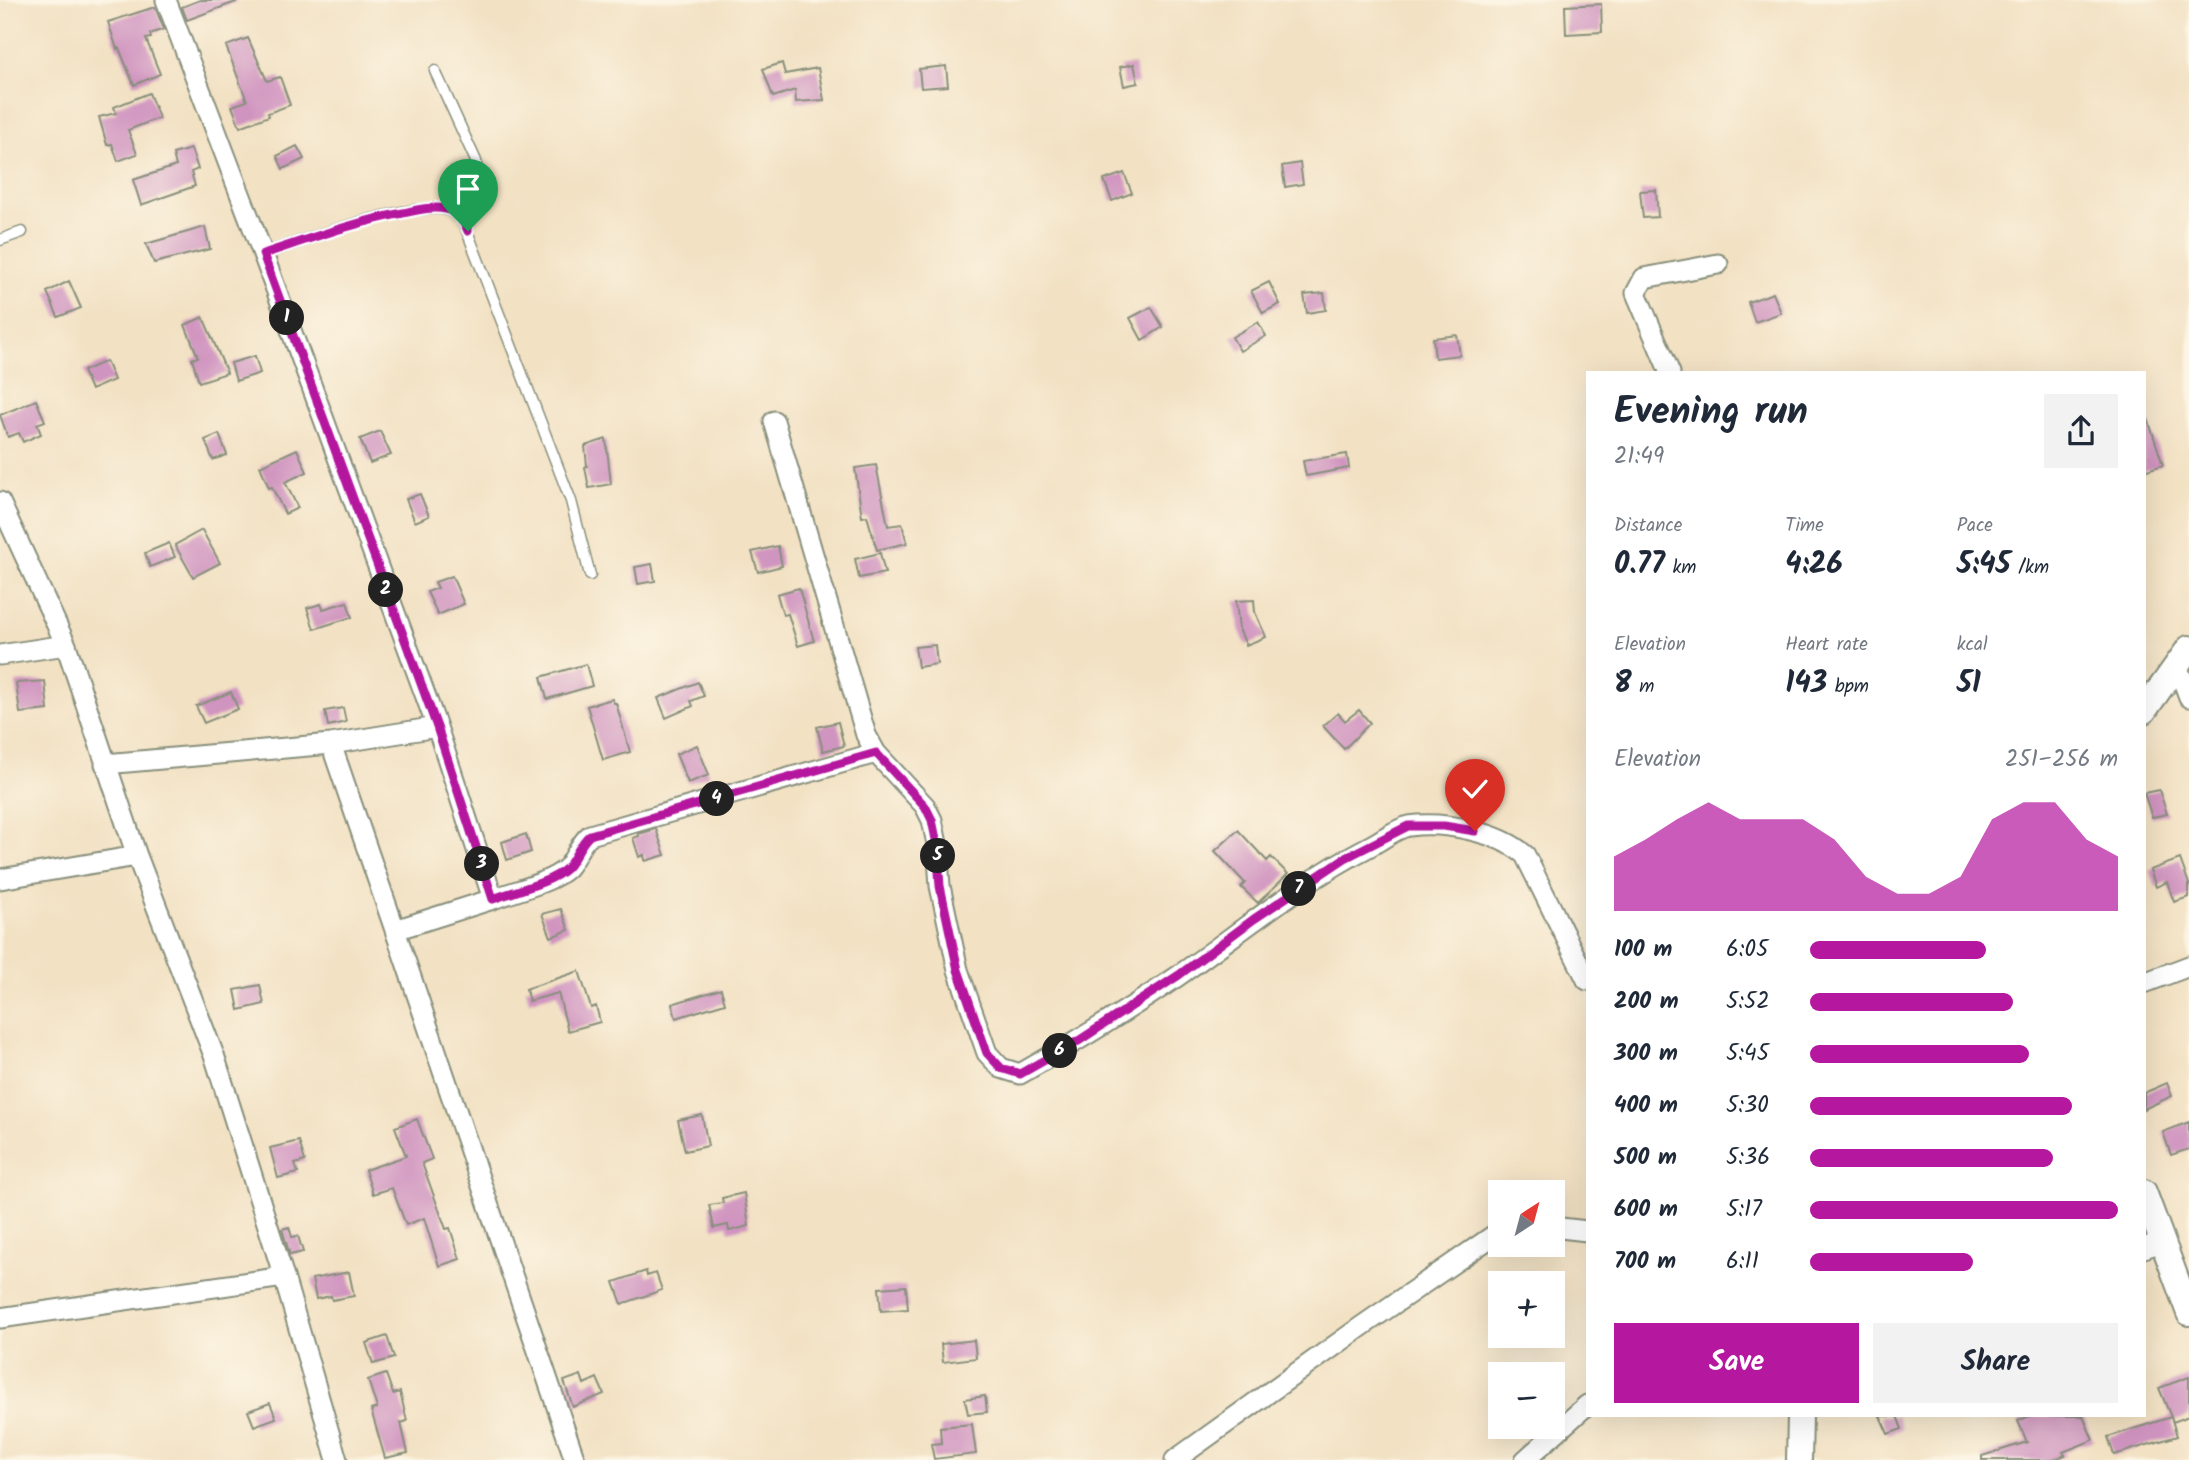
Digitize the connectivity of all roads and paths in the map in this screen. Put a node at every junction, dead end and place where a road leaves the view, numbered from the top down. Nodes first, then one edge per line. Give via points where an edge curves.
1 (166, 0) edge
2 (435, 71) dead end
3 (456, 213) junction
4 (22, 232) dead end
5 (0, 240) edge
6 (263, 254) junction
7 (1718, 264) dead end
8 (1669, 371) edge
9 (774, 421) dead end
10 (0, 502) edge
11 (590, 575) dead end
12 (66, 645) junction
13 (0, 655) edge
14 (2183, 656) edge
15 (2189, 697) edge
16 (2146, 707) edge
17 (437, 727) junction
18 (331, 744) junction
19 (876, 753) junction
20 (106, 764) junction
21 (137, 856) junction
22 (0, 879) edge
23 (493, 899) junction
24 (395, 930) junction
25 (2189, 966) edge
26 (1586, 978) edge
27 (2146, 982) edge
28 (2146, 1204) edge
29 (1565, 1228) edge
30 (1586, 1231) edge
31 (1488, 1239) edge
32 (2153, 1245) edge
33 (284, 1277) junction
34 (2189, 1313) edge
35 (0, 1318) edge
36 (1586, 1406) edge
37 (1800, 1417) edge
38 (337, 1460) edge
39 (575, 1460) edge
40 (1175, 1460) edge
41 (1525, 1460) edge
42 (1799, 1460) edge

1 - 6 street
2 - 3 lane via 476,161 473,187
3 - 6 lane via 423,209 374,218
3 - 11 lane via 468,231 572,501
4 - 5 lane
6 - 17 street
7 - 8 street via 1644,278 1638,285 1636,293
9 - 19 street via 866,735
10 - 12 street
12 - 13 street
12 - 20 street
14 - 15 street
14 - 16 street
17 - 18 street
17 - 23 street
18 - 20 street
18 - 24 street
19 - 23 street via 590,835 557,875
19 - 26 street via 925,806 932,820 958,970 987,1053 1010,1072 1020,1074 1080,1040 1345,858 1408,826 1475,831 1519,849 1534,870
20 - 21 street
21 - 22 street
21 - 33 street via 215,1058
23 - 24 street
24 - 39 street
25 - 27 street
28 - 32 street
29 - 30 street
31 - 40 street
32 - 34 street
33 - 35 street
33 - 38 street
36 - 41 street
37 - 42 street

